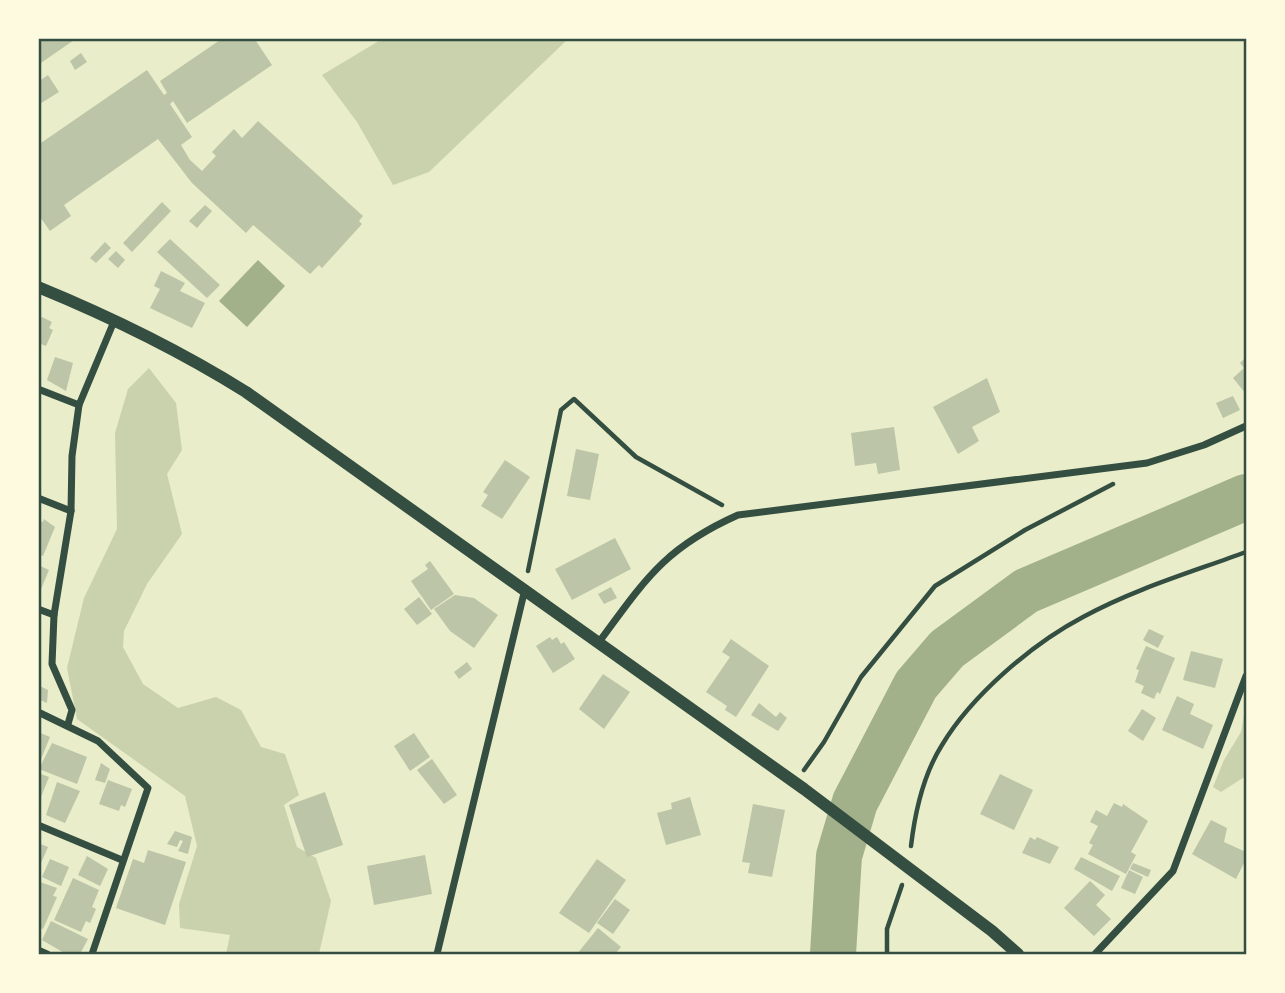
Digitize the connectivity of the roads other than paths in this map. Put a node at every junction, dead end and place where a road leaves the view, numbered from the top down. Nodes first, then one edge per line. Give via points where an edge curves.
1 (38, 287) edge
2 (115, 318) junction
3 (38, 389) edge
4 (79, 405) junction
5 (1247, 426) edge
6 (38, 498) edge
7 (71, 511) junction
8 (525, 588) junction
9 (38, 609) edge
10 (54, 615) junction
11 (599, 642) junction
12 (1247, 677) edge
13 (38, 712) edge
14 (68, 724) junction
15 (38, 825) edge
16 (122, 860) junction
17 (38, 950) edge
18 (47, 954) edge
19 (92, 954) edge
20 (437, 954) edge
21 (1018, 954) edge
22 (1095, 954) edge

1 - 2 street
2 - 4 street
2 - 8 street via 246,391
3 - 4 street
4 - 7 street
5 - 11 street via 1146,463 738,515 679,546 649,574
6 - 7 street
7 - 10 street
8 - 11 street
8 - 20 street
9 - 10 street
10 - 14 street via 52,664 72,709
11 - 21 street via 908,867
12 - 22 street via 1173,871
13 - 14 street
14 - 16 street via 98,741 148,788
15 - 16 street
16 - 19 street
17 - 18 street

